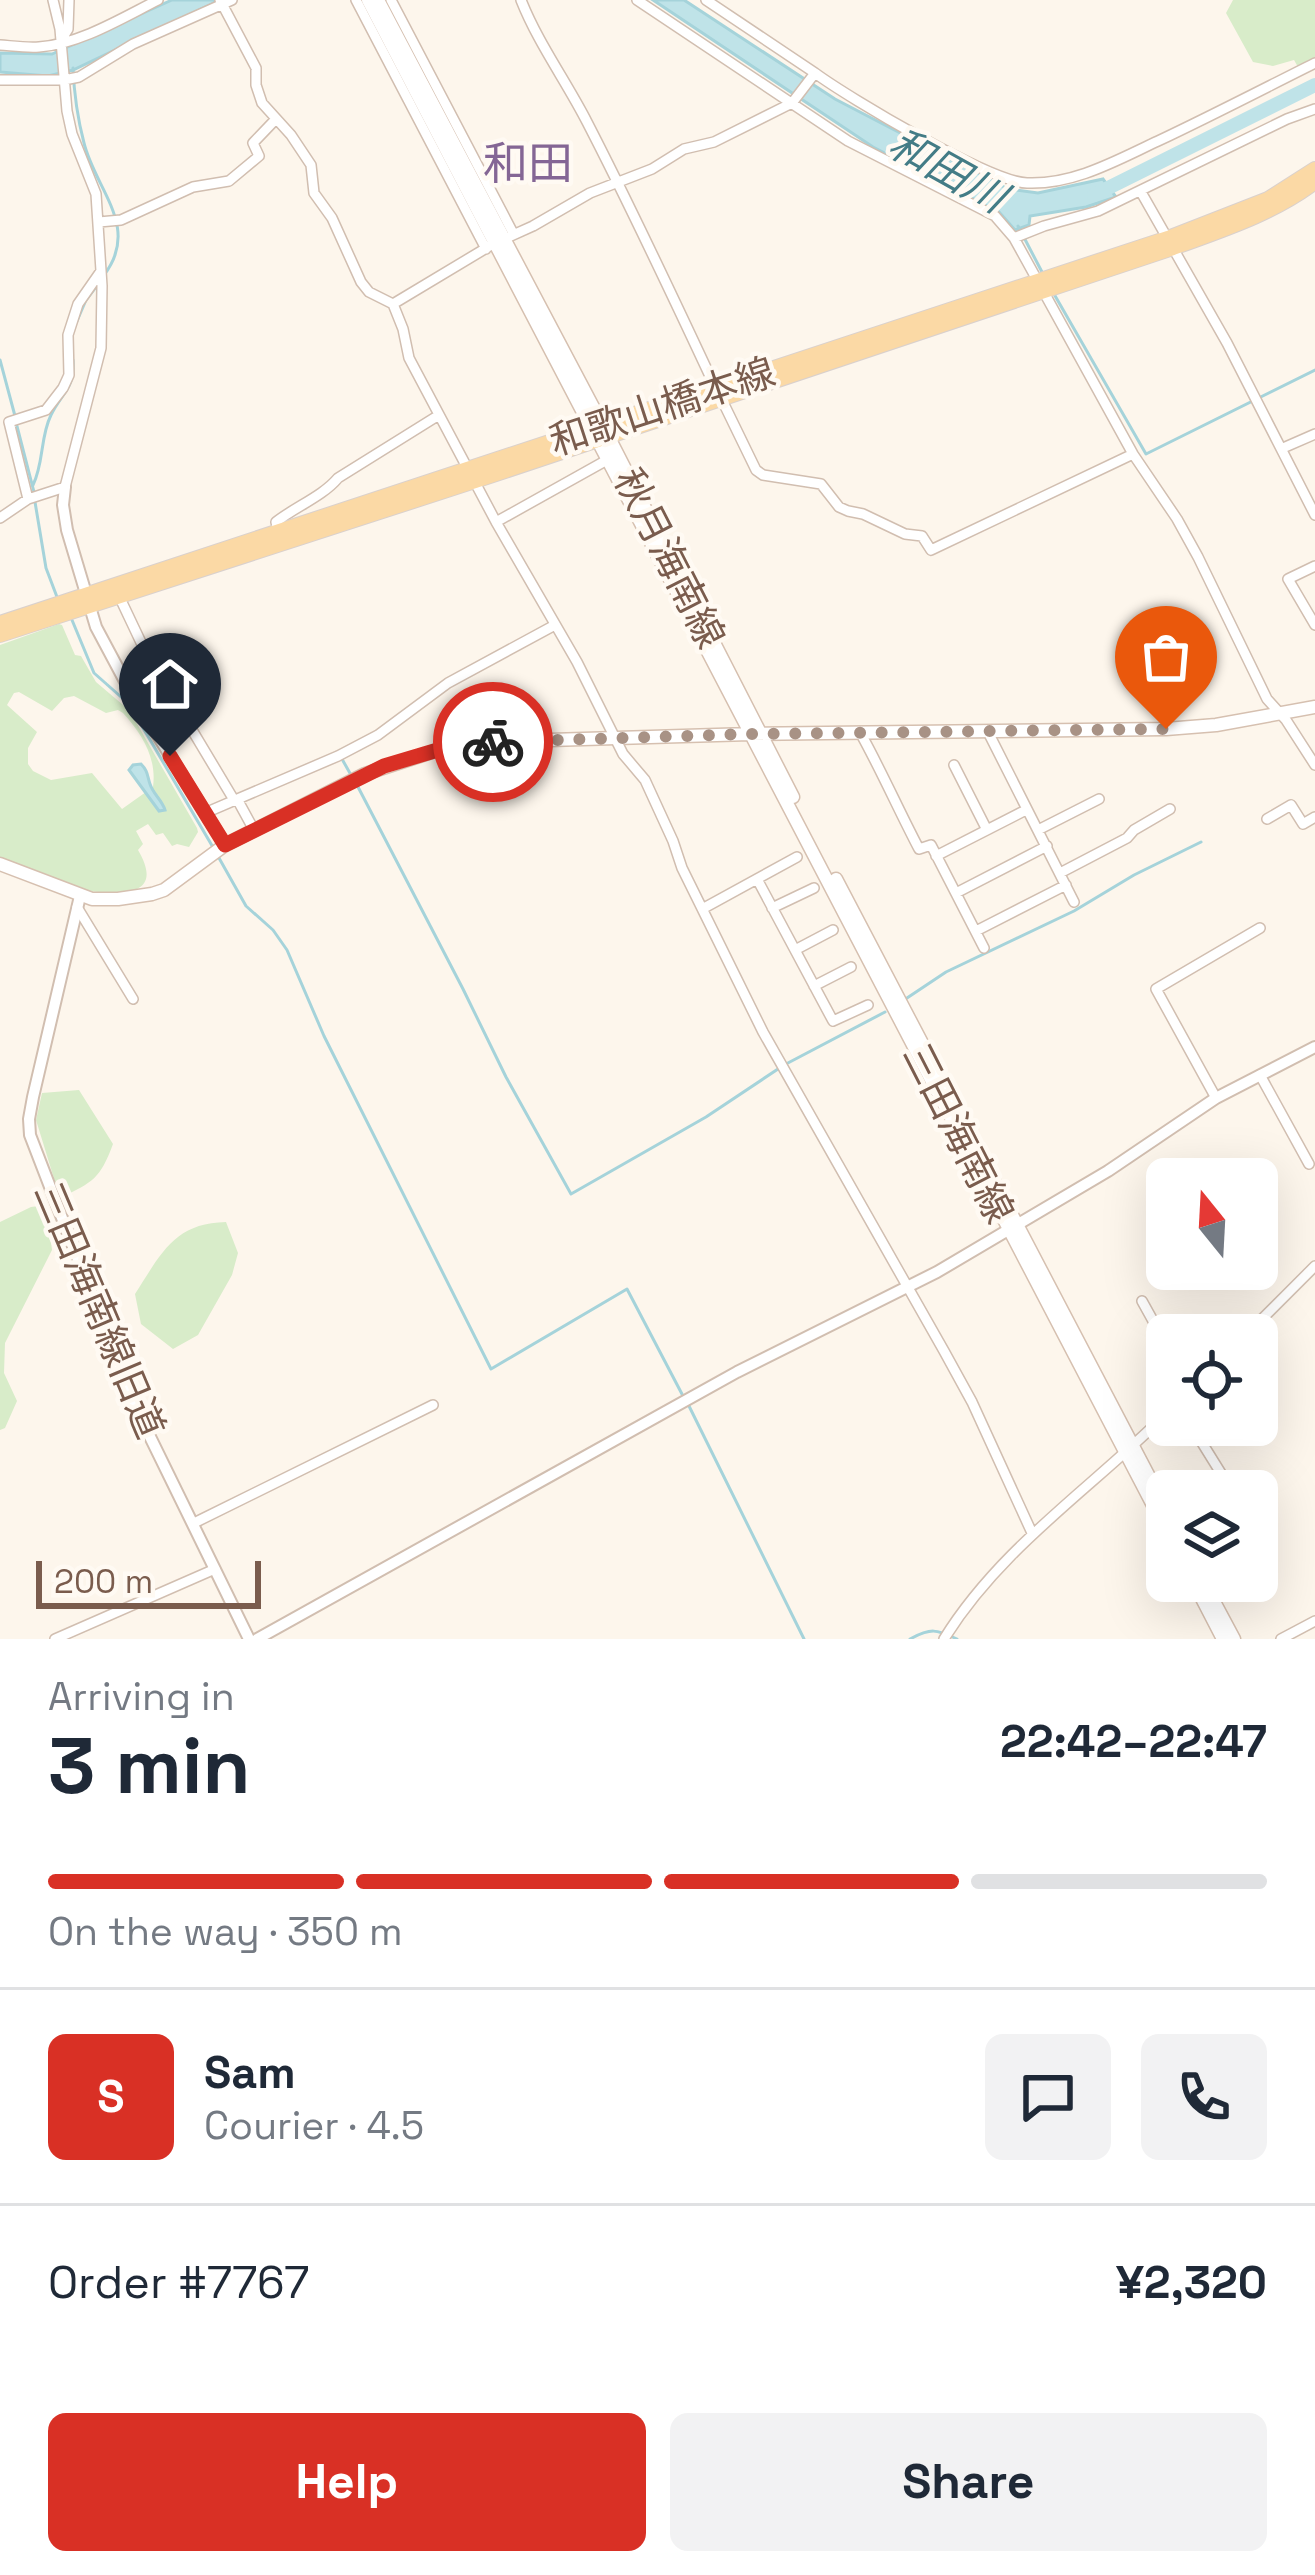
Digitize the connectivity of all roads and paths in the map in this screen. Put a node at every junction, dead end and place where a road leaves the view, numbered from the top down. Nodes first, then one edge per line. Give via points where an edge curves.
1 (52, 0) edge
2 (69, 0) edge
3 (120, 0) edge
4 (158, 0) edge
5 (356, 0) edge
6 (368, 0) edge
7 (378, 0) edge
8 (391, 0) edge
9 (520, 0) edge
10 (637, 0) edge
11 (706, 0) edge
12 (224, 2) edge
13 (128, 14) junction
14 (61, 44) junction
15 (0, 45) edge
16 (1315, 63) edge
17 (814, 74) junction
18 (63, 78) junction
19 (414, 79) junction
20 (0, 80) edge
21 (792, 104) junction
22 (1315, 110) edge
23 (275, 120) junction
24 (1315, 170) edge
25 (1315, 182) edge
26 (618, 183) junction
27 (1141, 192) junction
28 (99, 222) junction
29 (1014, 238) junction
30 (499, 242) junction
31 (1170, 243) junction
32 (100, 271) junction
33 (1041, 286) junction
34 (392, 304) junction
35 (719, 393) junction
36 (440, 415) junction
37 (599, 432) junction
38 (1315, 434) edge
39 (1282, 448) junction
40 (1133, 454) junction
41 (607, 460) junction
42 (472, 476) junction
43 (64, 487) junction
44 (29, 498) junction
45 (1315, 515) edge
46 (0, 518) edge
47 (496, 522) junction
48 (280, 538) junction
49 (1315, 566) edge
50 (118, 595) junction
51 (70, 605) junction
52 (0, 623) edge
53 (555, 625) junction
54 (1315, 626) edge
55 (0, 635) edge
56 (1315, 707) edge
57 (1277, 712) junction
58 (181, 713) junction
59 (153, 727) junction
60 (988, 732) junction
61 (755, 734) junction
62 (861, 734) junction
63 (617, 738) junction
64 (954, 765) dead end
65 (1315, 765) edge
66 (235, 799) junction
67 (1099, 800) dead end
68 (1170, 809) dead end
69 (1026, 810) junction
70 (205, 813) junction
71 (1315, 817) edge
72 (1267, 819) dead end
73 (254, 830) junction
74 (987, 830) junction
75 (1038, 830) junction
76 (1046, 846) junction
77 (218, 849) junction
78 (937, 856) junction
79 (797, 857) dead end
80 (0, 864) edge
81 (1060, 873) junction
82 (757, 879) junction
83 (1066, 885) junction
84 (814, 888) dead end
85 (956, 893) junction
86 (79, 902) junction
87 (1074, 902) dead end
88 (704, 908) junction
89 (772, 908) junction
90 (1260, 928) dead end
91 (833, 931) dead end
92 (976, 931) junction
93 (984, 948) dead end
94 (795, 950) junction
95 (851, 967) dead end
96 (814, 986) junction
97 (133, 999) dead end
98 (868, 1005) dead end
99 (1315, 1047) edge
100 (1260, 1075) junction
101 (1216, 1098) junction
102 (1309, 1164) dead end
103 (1014, 1227) junction
104 (1315, 1266) edge
105 (909, 1286) junction
106 (1142, 1301) dead end
107 (1149, 1314) edge
108 (1267, 1314) edge
109 (433, 1405) dead end
110 (1146, 1434) edge
111 (1130, 1450) junction
112 (1146, 1476) edge
113 (1146, 1485) edge
114 (194, 1523) junction
115 (1032, 1533) junction
116 (214, 1569) junction
117 (1204, 1602) edge
118 (1215, 1602) edge
119 (1315, 1621) edge
120 (55, 1639) edge
121 (253, 1639) edge
122 (944, 1639) edge
123 (1223, 1639) edge
124 (1234, 1639) edge
125 (1280, 1639) edge

1 - 14 street
2 - 14 street
3 - 13 street
4 - 13 street
5 - 30 street
6 - 19 main road, 秋月海南線
7 - 19 main road, 秋月海南線
8 - 30 street
9 - 26 street
10 - 21 street
11 - 17 street
12 - 18 street
12 - 23 street
13 - 14 street
14 - 15 street
14 - 18 street
16 - 17 street via 1098,169 1021,184
17 - 21 street
18 - 20 street
18 - 28 street
19 - 30 main road, 秋月海南線
21 - 26 street
21 - 29 street via 995,217
22 - 27 street
23 - 28 street via 253,142 259,156 230,182
23 - 34 street via 311,165 314,193 361,282
24 - 31 main road, 和歌山橋本線
25 - 31 main road, 和歌山橋本線 via 1255,217
26 - 30 street
26 - 35 street
27 - 29 street
27 - 31 street
28 - 32 street
29 - 33 street
30 - 34 street
30 - 37 main road, 秋月海南線
31 - 33 main road, 和歌山橋本線
31 - 39 street
32 - 43 street via 101,347
32 - 44 street via 68,335 63,388 46,410 9,422
33 - 35 main road, 和歌山橋本線
33 - 40 street
34 - 36 street
35 - 37 main road, 和歌山橋本線
35 - 40 street via 756,470 821,484 839,506 922,536 932,550
36 - 42 street
36 - 48 street via 295,507 276,522
37 - 41 main road, 秋月海南線
37 - 42 main road, 和歌山橋本線
37 - 61 main road, 秋月海南線
38 - 39 street
39 - 45 street
40 - 57 street via 1178,519
41 - 47 street
41 - 61 main road, 秋月海南線
42 - 47 street
42 - 48 main road, 和歌山橋本線
43 - 44 street
43 - 51 street
44 - 46 street
47 - 53 street
48 - 50 main road, 和歌山橋本線
48 - 51 main road, 和歌山橋本線
49 - 54 street via 1288,579
50 - 51 main road, 和歌山橋本線
50 - 58 street
51 - 52 main road, 和歌山橋本線
51 - 55 main road, 和歌山橋本線
51 - 59 street
53 - 63 street
53 - 66 street via 448,683 378,735
56 - 57 main road
57 - 60 main road via 1191,728
57 - 65 street
58 - 59 street
58 - 66 street
59 - 70 street
60 - 62 main road
60 - 69 street
61 - 62 main road
61 - 63 main road
61 - 103 main road, 三田海南線
62 - 78 street via 919,849 931,845
63 - 73 main road via 441,749 365,774
63 - 88 street via 646,780
64 - 74 street
66 - 70 street
66 - 73 street
67 - 75 street
68 - 81 street
69 - 74 street
69 - 75 street
70 - 77 street
71 - 72 street via 1303,824 1291,805
73 - 77 main road
74 - 78 street
75 - 76 street
76 - 81 street
76 - 85 street
77 - 86 main road via 152,894
78 - 85 street
79 - 82 street
80 - 86 main road
81 - 83 street
82 - 88 street
82 - 89 street
83 - 87 street
83 - 92 street
84 - 89 street
85 - 92 street
86 - 97 street
86 - 114 street, 三田海南線旧道 via 30,1135 133,1402
88 - 105 street via 764,1032
89 - 94 street
90 - 101 street via 1156,989
91 - 94 street
92 - 93 street
94 - 96 street
95 - 96 street
96 - 98 street via 833,1021
99 - 100 street
100 - 101 street
100 - 102 street
101 - 103 street
103 - 105 street
103 - 111 main road, 三田海南線
104 - 108 street
105 - 115 street
105 - 121 street
106 - 107 street
109 - 114 street
110 - 111 street
111 - 112 main road, 三田海南線
111 - 113 main road, 三田海南線
111 - 115 street
114 - 116 street, 三田海南線旧道
115 - 122 street
116 - 120 street
116 - 121 street, 三田海南線旧道
117 - 123 main road
118 - 124 main road
119 - 125 street

